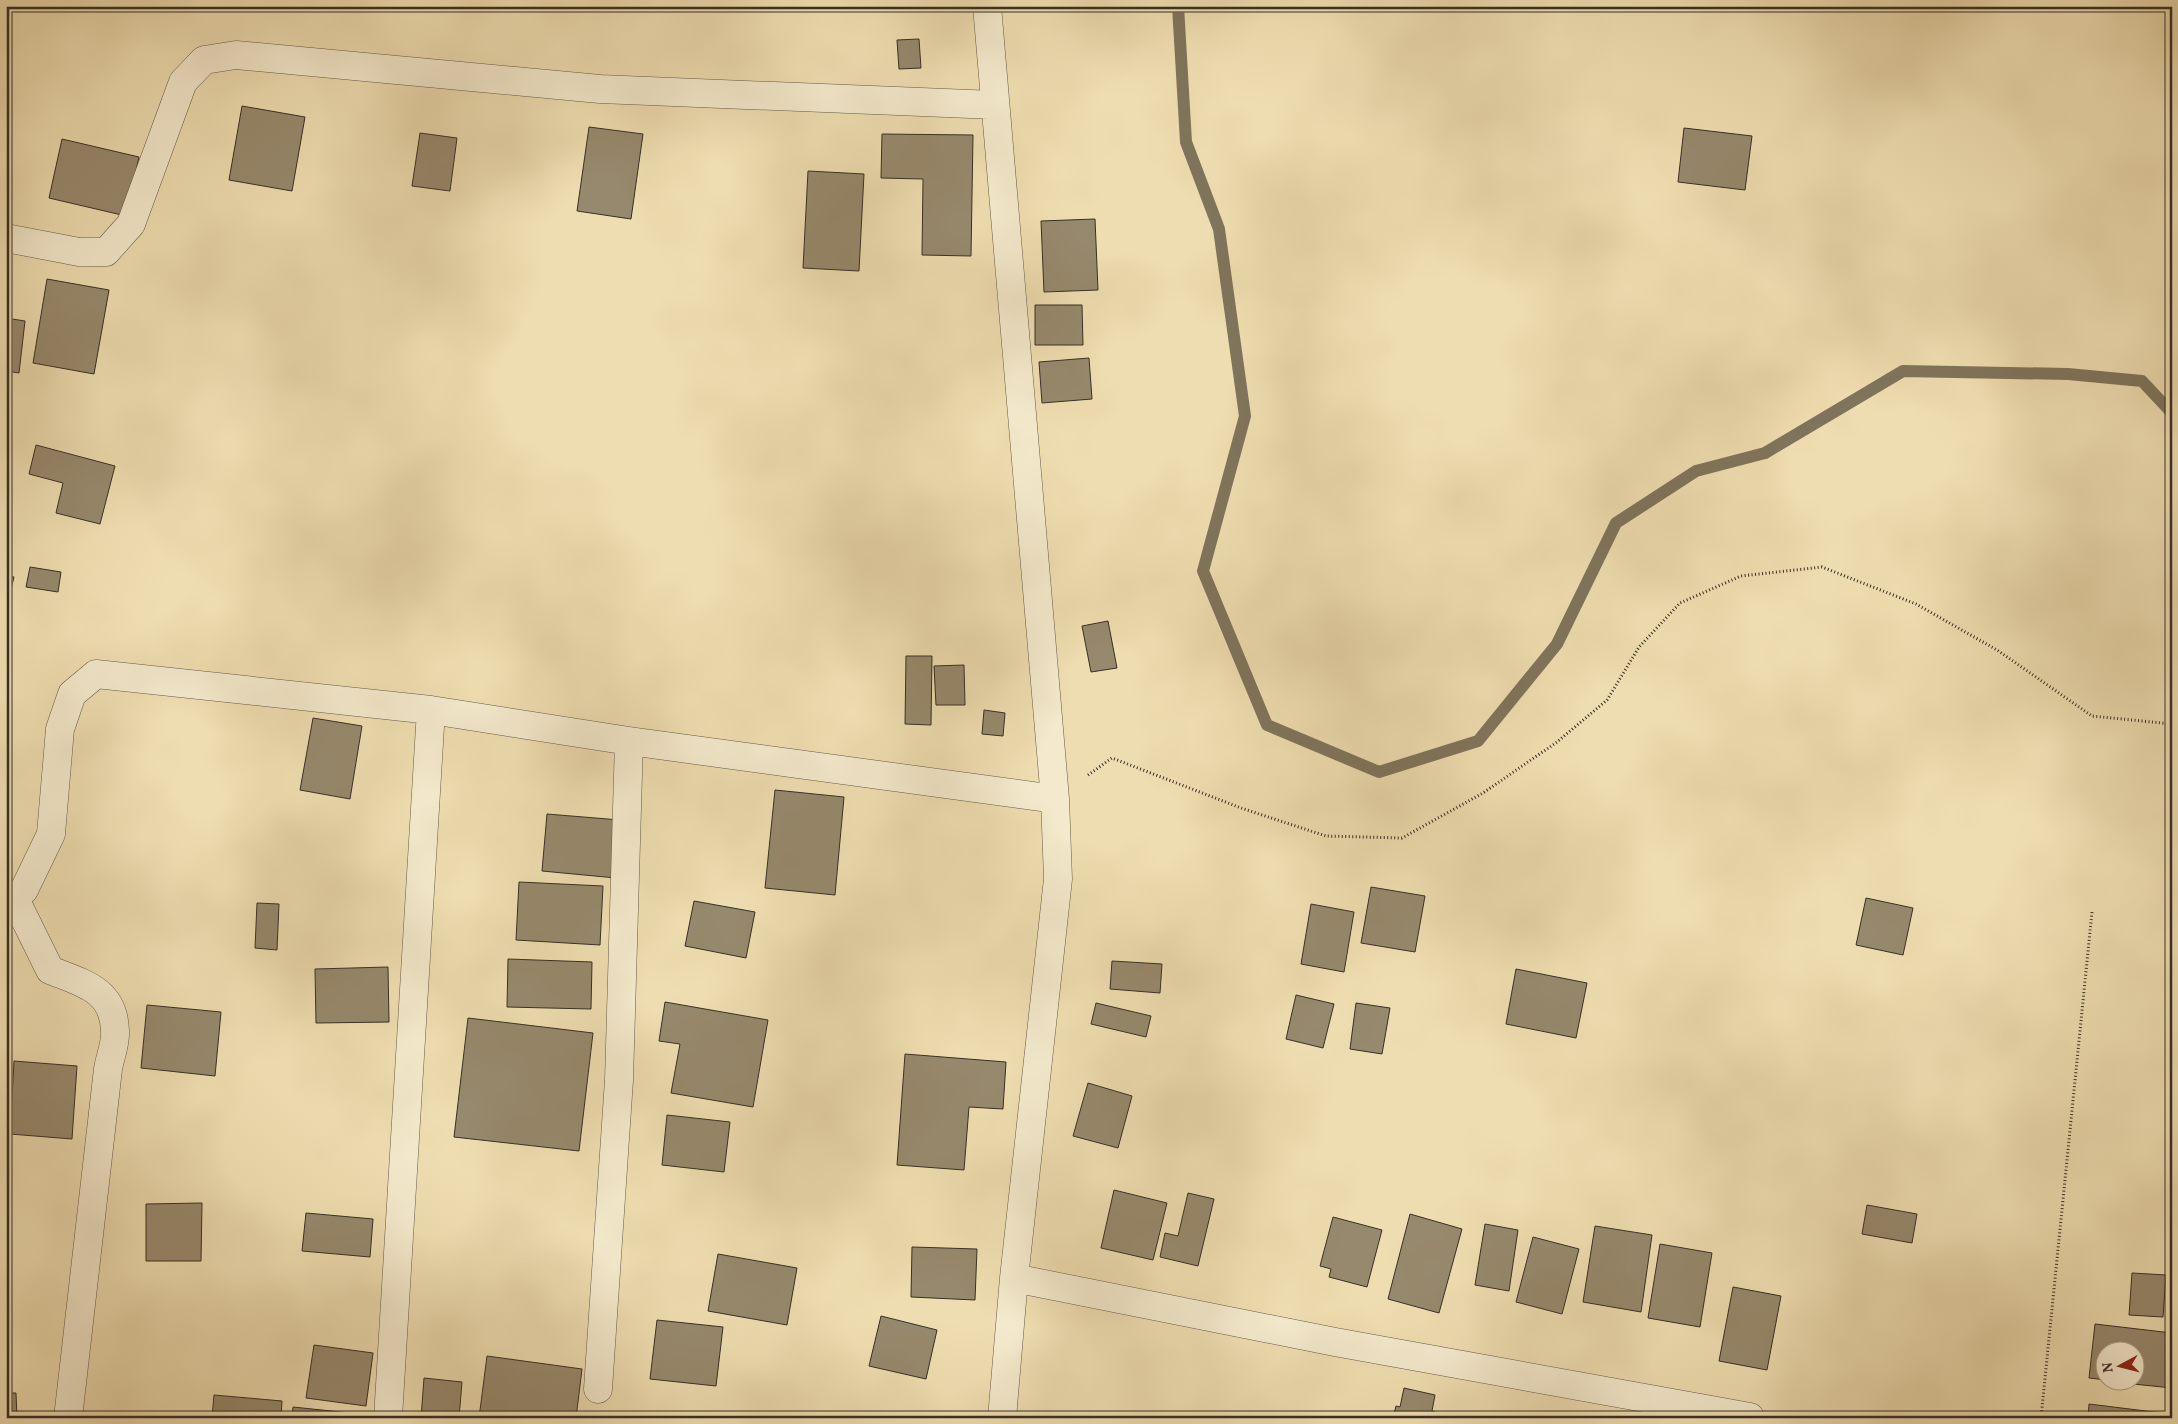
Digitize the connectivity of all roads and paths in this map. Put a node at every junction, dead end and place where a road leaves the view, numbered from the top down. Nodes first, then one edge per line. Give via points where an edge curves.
1 (987, 6) edge
2 (995, 105) junction
3 (6, 238) edge
4 (431, 710) junction
5 (2172, 724) edge
6 (629, 741) junction
7 (1055, 799) junction
8 (10, 898) edge
9 (2092, 912) dead end
10 (1014, 1278) junction
11 (598, 1390) dead end
12 (1750, 1417) edge
13 (68, 1418) edge
14 (388, 1418) edge
15 (1002, 1418) edge
16 (2041, 1418) edge

1 - 2 street
2 - 3 street via 600,89 236,55 204,60 183,82 131,224 106,252 79,252
2 - 7 street
4 - 6 street
4 - 8 street via 96,674 72,694 60,728 51,834 24,890
4 - 14 street
5 - 7 path via 2092,716 1997,650 1916,604 1822,567 1741,576 1680,603 1639,647 1607,700 1557,742 1483,793 1402,838 1326,836 1241,808 1112,758
6 - 7 street
6 - 11 street via 619,1080
7 - 10 street via 1058,879
8 - 13 street via 50,970 93,987 110,1004 116,1031 108,1069
9 - 16 path
10 - 12 street via 1335,1342
10 - 15 street

